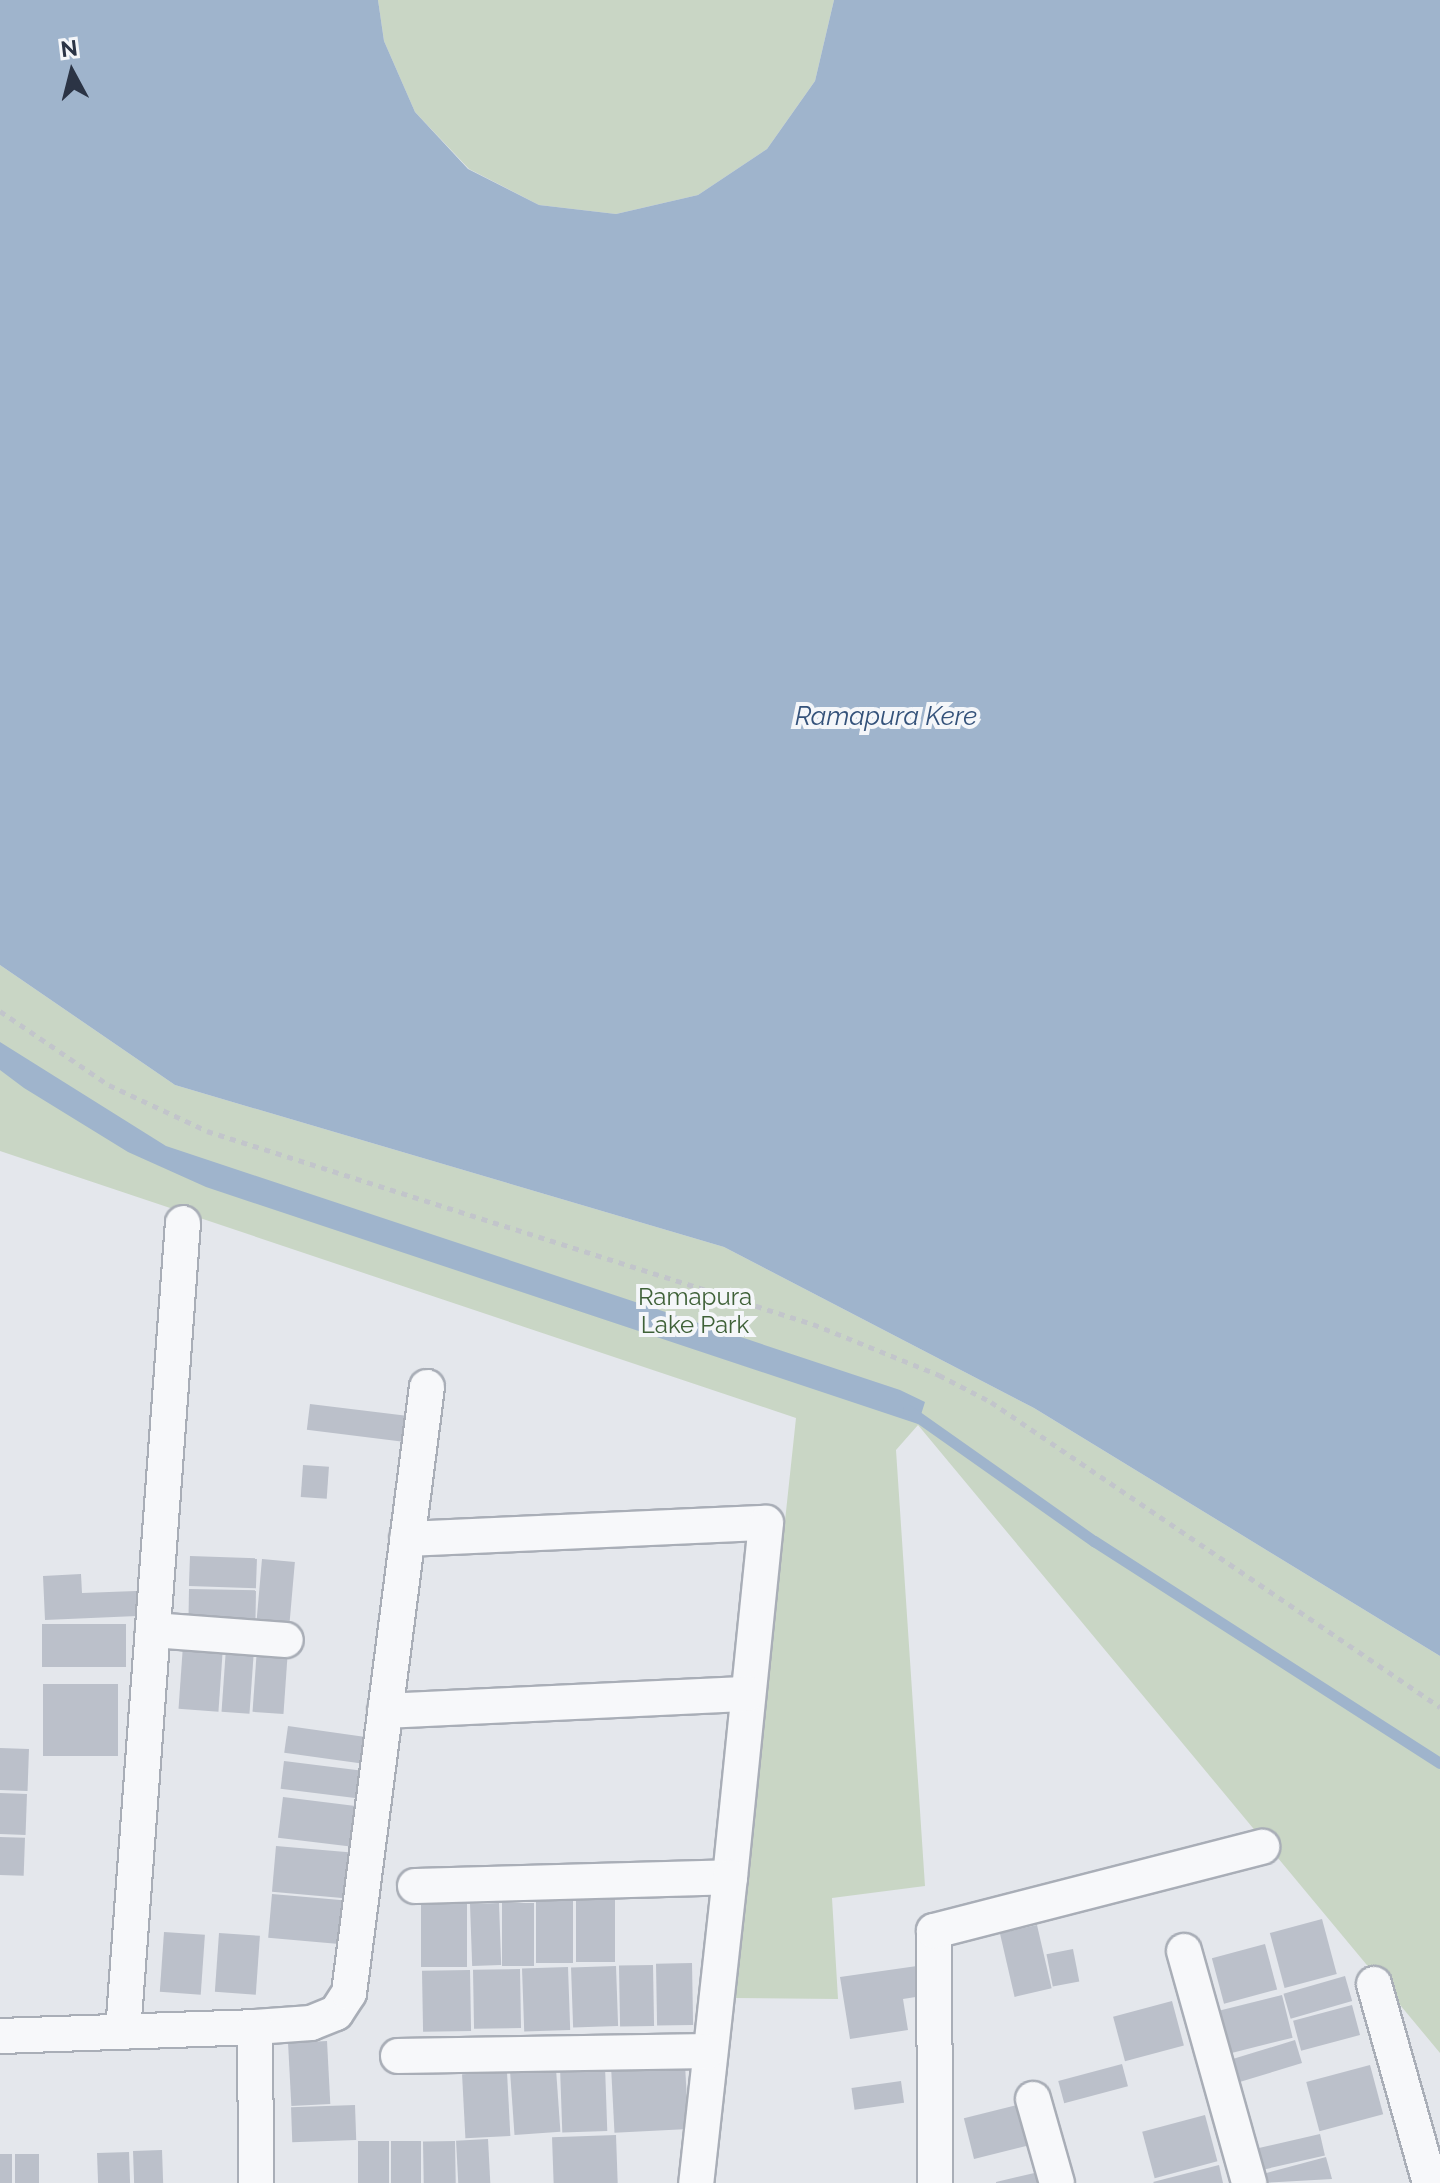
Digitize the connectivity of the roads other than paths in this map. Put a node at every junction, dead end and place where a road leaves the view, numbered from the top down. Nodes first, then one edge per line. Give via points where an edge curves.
1 (183, 1223) dead end
2 (427, 1387) dead end
3 (407, 1539) junction
4 (153, 1630) junction
5 (286, 1640) dead end
6 (748, 1694) junction
7 (385, 1711) junction
8 (1262, 1847) dead end
9 (730, 1877) junction
10 (415, 1886) dead end
11 (1184, 1951) dead end
12 (1374, 1984) dead end
13 (255, 2027) junction
14 (123, 2032) junction
15 (0, 2036) edge
16 (708, 2051) junction
17 (398, 2056) dead end
18 (1033, 2099) dead end
19 (256, 2183) edge
20 (696, 2183) edge
21 (935, 2183) edge
22 (1057, 2183) edge
23 (1249, 2183) edge
24 (1430, 2183) edge

1 - 4 street
2 - 3 street
3 - 6 street via 766,1523
3 - 7 street
4 - 5 street
4 - 14 street
6 - 7 street
6 - 9 street
7 - 13 street via 349,1993 336,2013 311,2023
8 - 21 street via 934,1931
9 - 10 street
9 - 16 street
11 - 23 street
12 - 24 street
13 - 14 street
13 - 19 street
14 - 15 street
16 - 17 street
16 - 20 street
18 - 22 street

